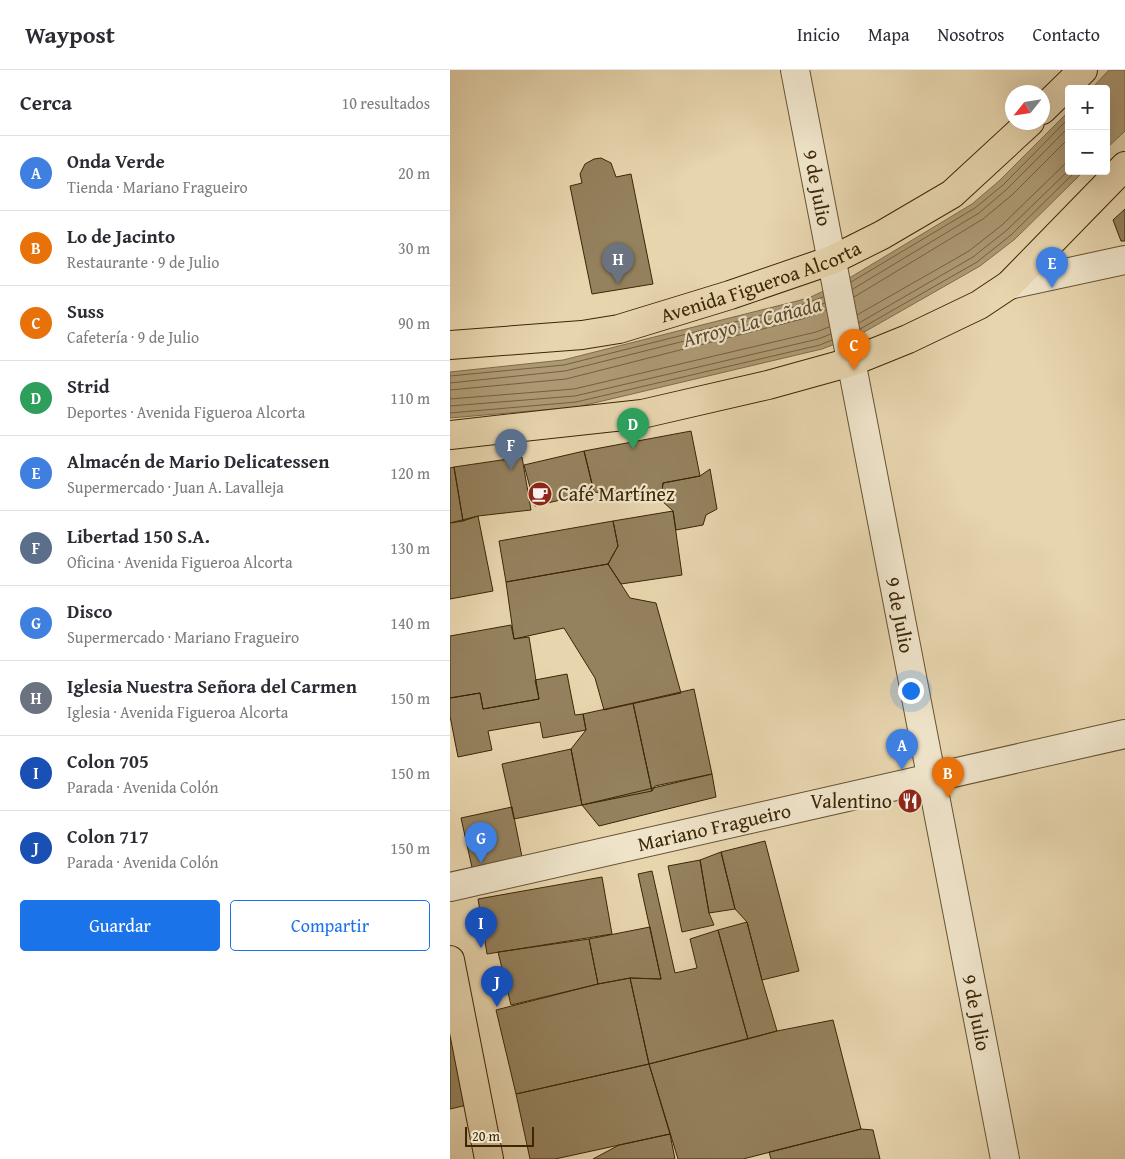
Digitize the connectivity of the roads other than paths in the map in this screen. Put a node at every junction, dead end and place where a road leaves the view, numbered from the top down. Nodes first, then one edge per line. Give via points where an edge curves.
1 (795, 70) edge
2 (1083, 70) edge
3 (1050, 102) edge
4 (1021, 130) edge
5 (1125, 166) edge
6 (832, 260) junction
7 (1125, 260) edge
8 (1009, 285) junction
9 (450, 345) edge
10 (851, 362) junction
11 (450, 436) edge
12 (1125, 734) edge
13 (931, 778) junction
14 (450, 888) edge
15 (450, 960) edge
16 (489, 1159) edge
17 (1005, 1159) edge

1 - 6 street, 9 de Julio
2 - 3 main road
4 - 6 main road, Avenida Figueroa Alcorta via 952,194 882,236
5 - 8 main road
6 - 9 main road, Avenida Figueroa Alcorta via 730,296 619,329
6 - 10 street, 9 de Julio
7 - 8 street
8 - 10 main road via 979,305
10 - 11 main road via 642,414
10 - 13 street, 9 de Julio
12 - 13 street, Mariano Fragueiro
13 - 14 street, Mariano Fragueiro
13 - 17 street, 9 de Julio
15 - 16 main road

